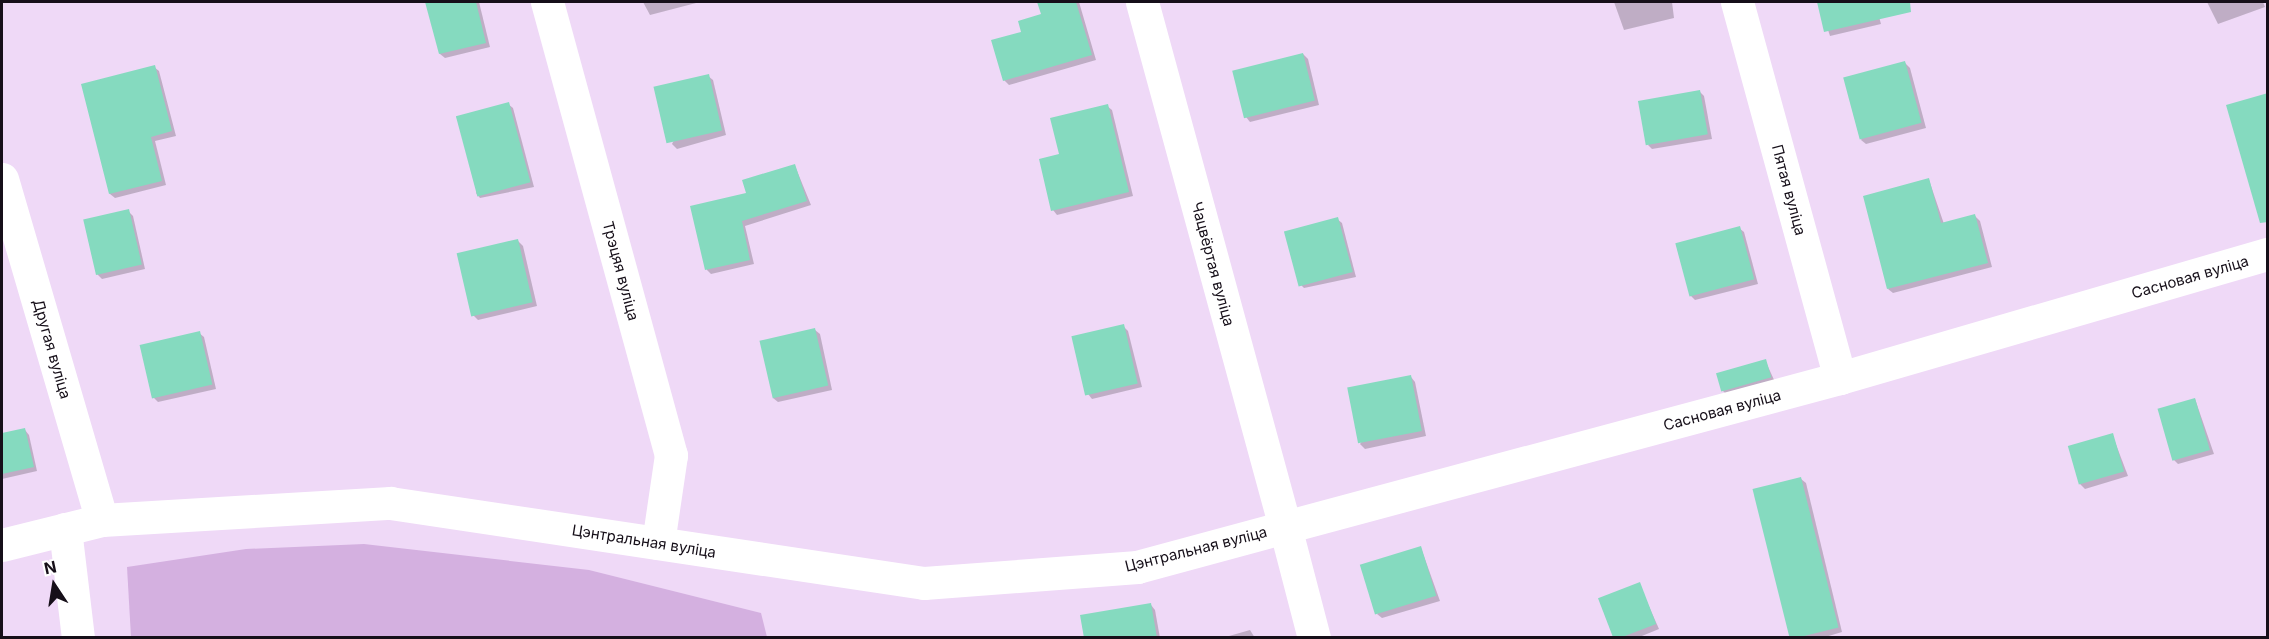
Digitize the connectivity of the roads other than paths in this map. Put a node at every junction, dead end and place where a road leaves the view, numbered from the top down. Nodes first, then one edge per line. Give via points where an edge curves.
1 (547, 2) edge
2 (1142, 2) edge
3 (1737, 2) edge
4 (2, 179) edge
5 (2268, 254) edge
6 (1840, 378) junction
7 (102, 520) junction
8 (1285, 527) junction
9 (65, 529) junction
10 (658, 543) junction
11 (2, 545) edge
12 (78, 638) edge
13 (1314, 638) edge

1 - 10 street, Трэцяя вуліца via 671,455
2 - 8 street, Чацвёртая вуліца
3 - 6 street, Пятая вуліца
4 - 7 street, Другая вуліца
5 - 6 street, Сасновая вуліца
6 - 8 street, Сасновая вуліца
7 - 9 street, Цэнтральная вуліца
7 - 10 street, Цэнтральная вуліца via 390,503
8 - 10 street, Цэнтральная вуліца via 1137,567 924,583
8 - 13 street
9 - 11 street, Цэнтральная вуліца
9 - 12 street

